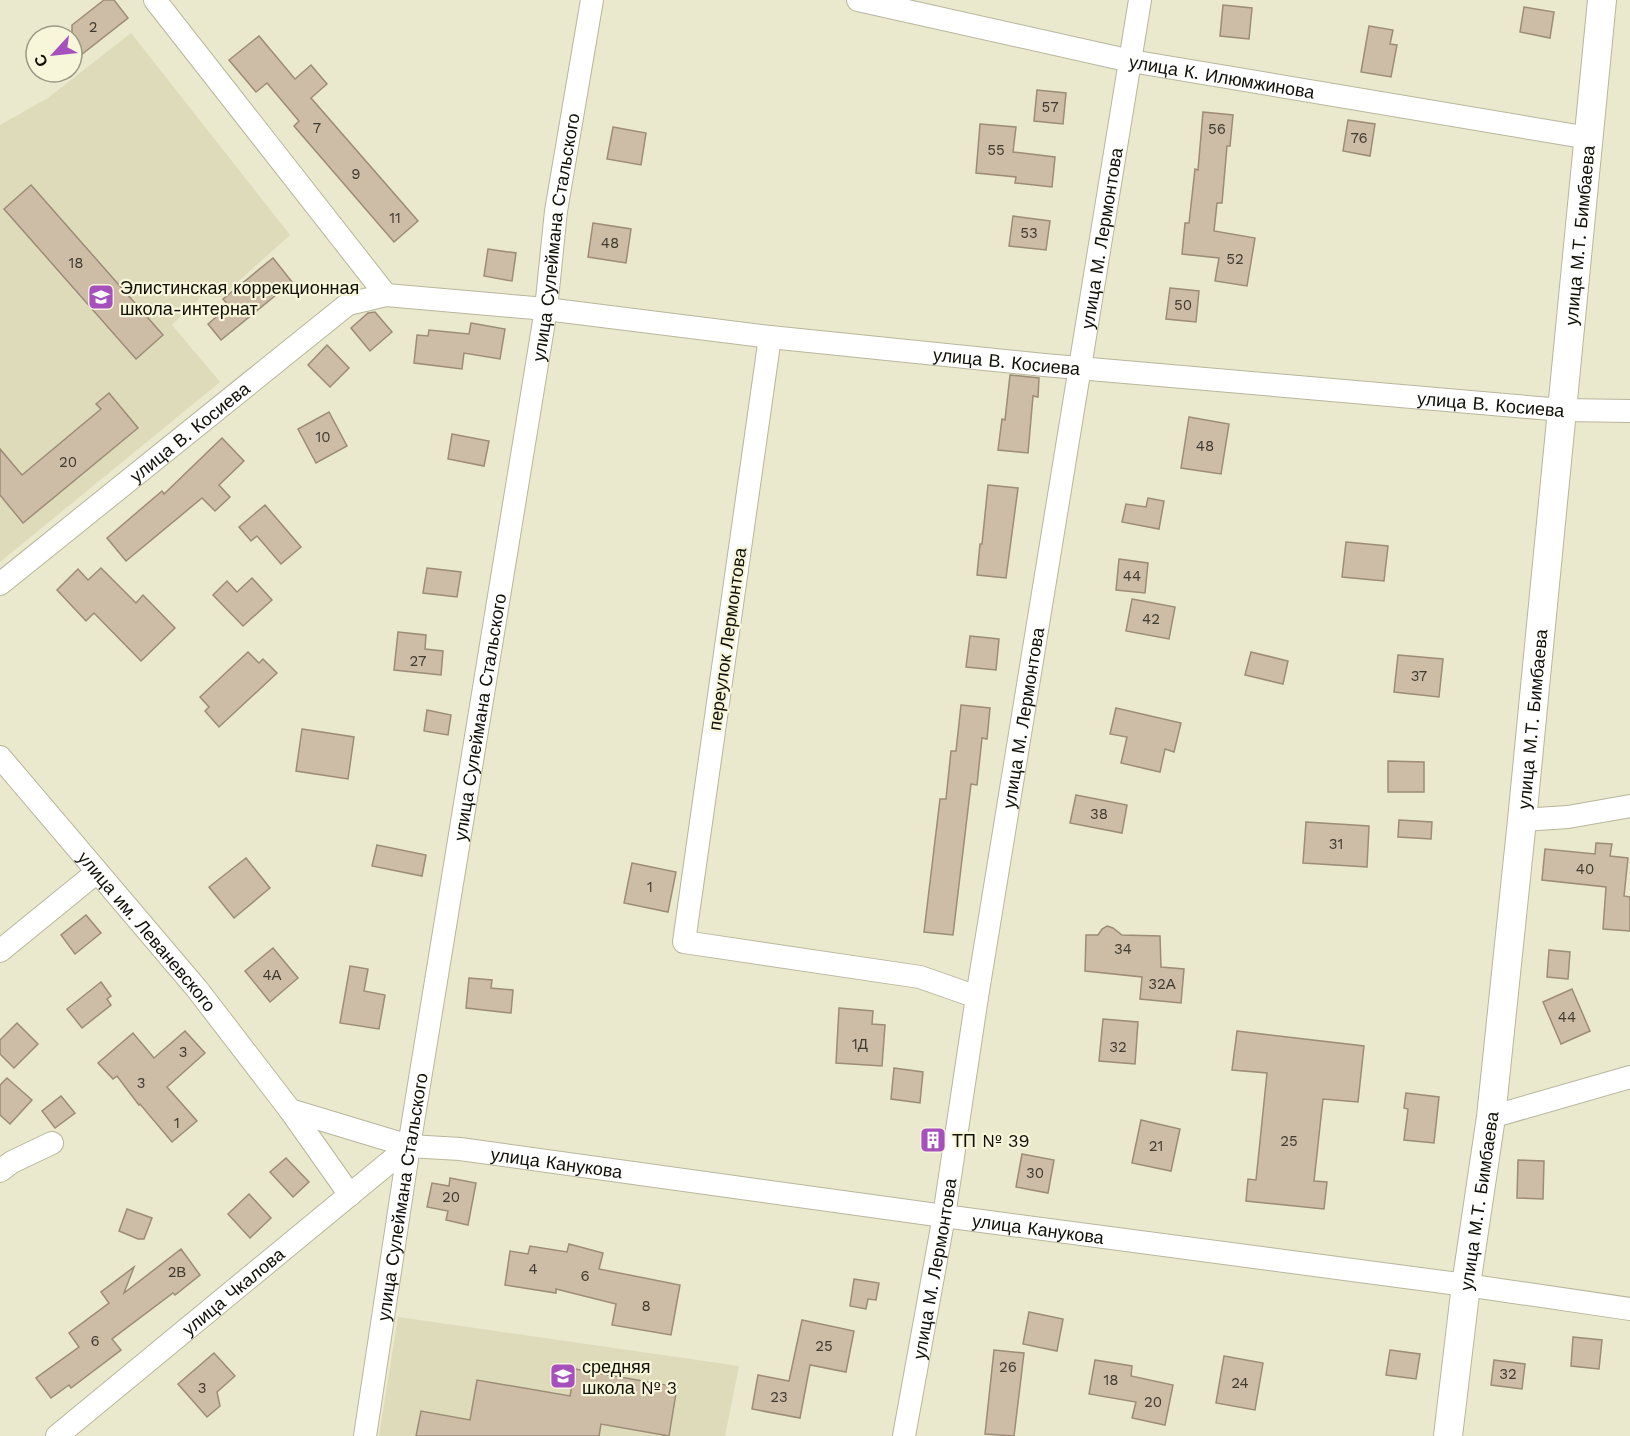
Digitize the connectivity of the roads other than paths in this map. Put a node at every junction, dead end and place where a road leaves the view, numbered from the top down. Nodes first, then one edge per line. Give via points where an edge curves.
1 (155, 0) edge
2 (592, 0) edge
3 (858, 0) edge
4 (1140, 0) edge
5 (1602, 0) edge
6 (1131, 61) junction
7 (1589, 138) junction
8 (386, 295) junction
9 (546, 309) junction
10 (770, 337) junction
11 (1079, 368) junction
12 (1562, 410) junction
13 (1630, 411) edge
14 (0, 584) edge
15 (0, 757) edge
16 (1630, 806) edge
17 (1522, 820) junction
18 (97, 872) junction
19 (0, 951) edge
20 (977, 997) junction
21 (1630, 1077) edge
22 (290, 1110) junction
23 (1491, 1117) junction
24 (52, 1143) dead end
25 (409, 1146) junction
26 (0, 1171) edge
27 (350, 1195) junction
28 (944, 1216) junction
29 (1466, 1285) junction
30 (1630, 1309) edge
31 (57, 1436) edge
32 (365, 1436) edge
33 (904, 1436) edge
34 (1448, 1436) edge

1 - 8 street
2 - 9 street, улица Сулеймана Стальского via 556,211
3 - 6 street, улица К. Илюмжинова
4 - 6 street, улица М. Лермонтова
5 - 7 main road, улица М.Т. Бимбаева
6 - 7 street, улица К. Илюмжинова
6 - 11 street, улица М. Лермонтова
7 - 12 main road, улица М.Т. Бимбаева
8 - 9 street, улица В. Косиева
8 - 14 street, улица В. Косиева via 348,304
9 - 10 street, улица В. Косиева
9 - 25 street, улица Сулеймана Стальского
10 - 11 street, улица В. Косиева
10 - 20 street, переулок Лермонтова via 684,942 920,977
11 - 12 street, улица В. Косиева
11 - 20 street, улица М. Лермонтова
12 - 13 street, улица В. Косиева
12 - 17 main road, улица М.Т. Бимбаева
15 - 18 street, улица им. Леваневского
16 - 17 street
17 - 23 main road, улица М.Т. Бимбаева
18 - 19 street
18 - 22 street, улица им. Леваневского via 197,988
20 - 28 street, улица М. Лермонтова
21 - 23 street
22 - 25 street
22 - 27 street, улица им. Леваневского
23 - 29 main road, улица М.Т. Бимбаева
24 - 26 street
25 - 27 street, улица Чкалова
25 - 28 street, улица Канукова via 460,1149
25 - 32 street, улица Сулеймана Стальского
27 - 31 street, улица Чкалова
28 - 29 street, улица Канукова
28 - 33 street, улица М. Лермонтова
29 - 30 street, улица Канукова
29 - 34 main road, улица М.Т. Бимбаева

